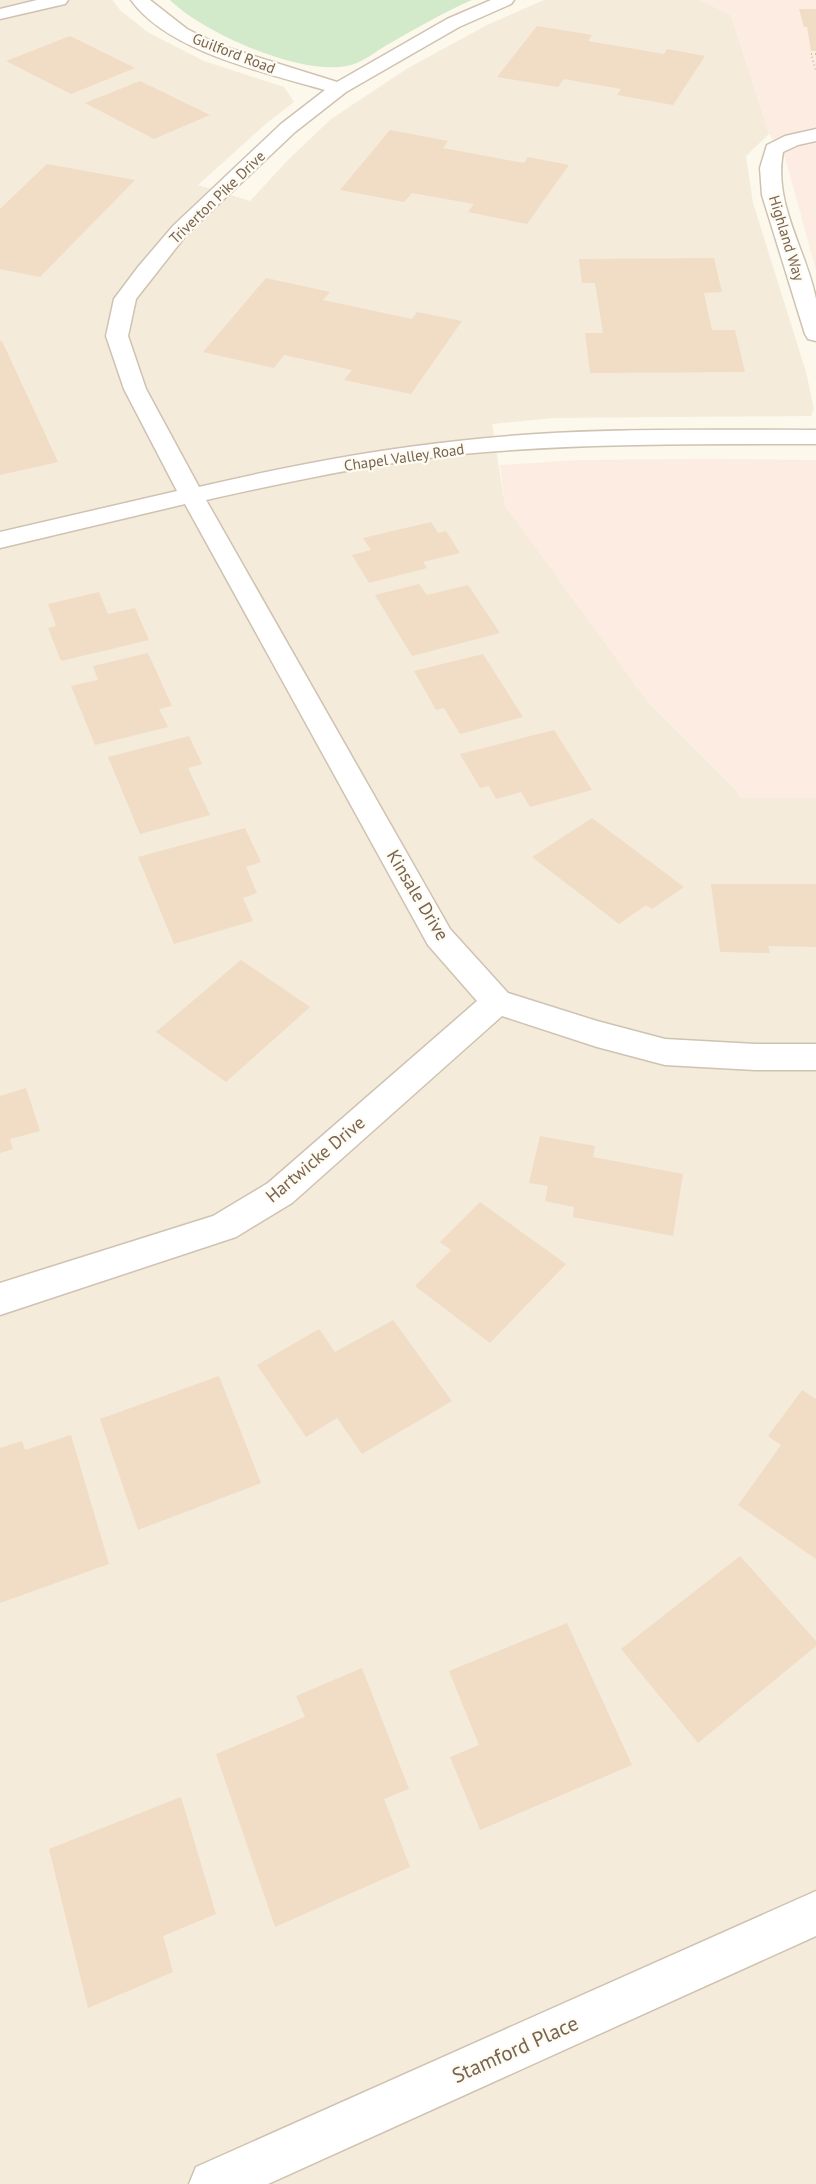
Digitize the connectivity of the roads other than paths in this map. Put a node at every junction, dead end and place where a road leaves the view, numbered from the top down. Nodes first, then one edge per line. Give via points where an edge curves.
1 (59, 0) edge
2 (140, 0) edge
3 (505, 0) edge
4 (0, 14) edge
5 (339, 88) junction
6 (816, 135) edge
7 (816, 334) edge
8 (816, 437) edge
9 (191, 495) junction
10 (0, 540) edge
11 (498, 1002) junction
12 (816, 1057) edge
13 (0, 1299) edge
14 (816, 1913) edge
15 (213, 2184) edge

1 - 4 street
2 - 5 street, Guilford Road via 161,20 195,41
3 - 5 street, Triverton Pike Drive via 453,24
5 - 9 street, Triverton Pike Drive via 288,128 180,230 125,299 117,336 131,378
6 - 7 street, Highland Way via 774,149 770,168 772,195
8 - 9 street, Chapel Valley Road via 636,437 494,444 408,454
9 - 10 street, Chapel Valley Road
9 - 11 street, Kinsale Drive via 439,937
11 - 12 street, Kinsale Drive via 666,1052
11 - 13 street, Hartwicke Drive via 280,1193 224,1227
14 - 15 street, Stamford Place

